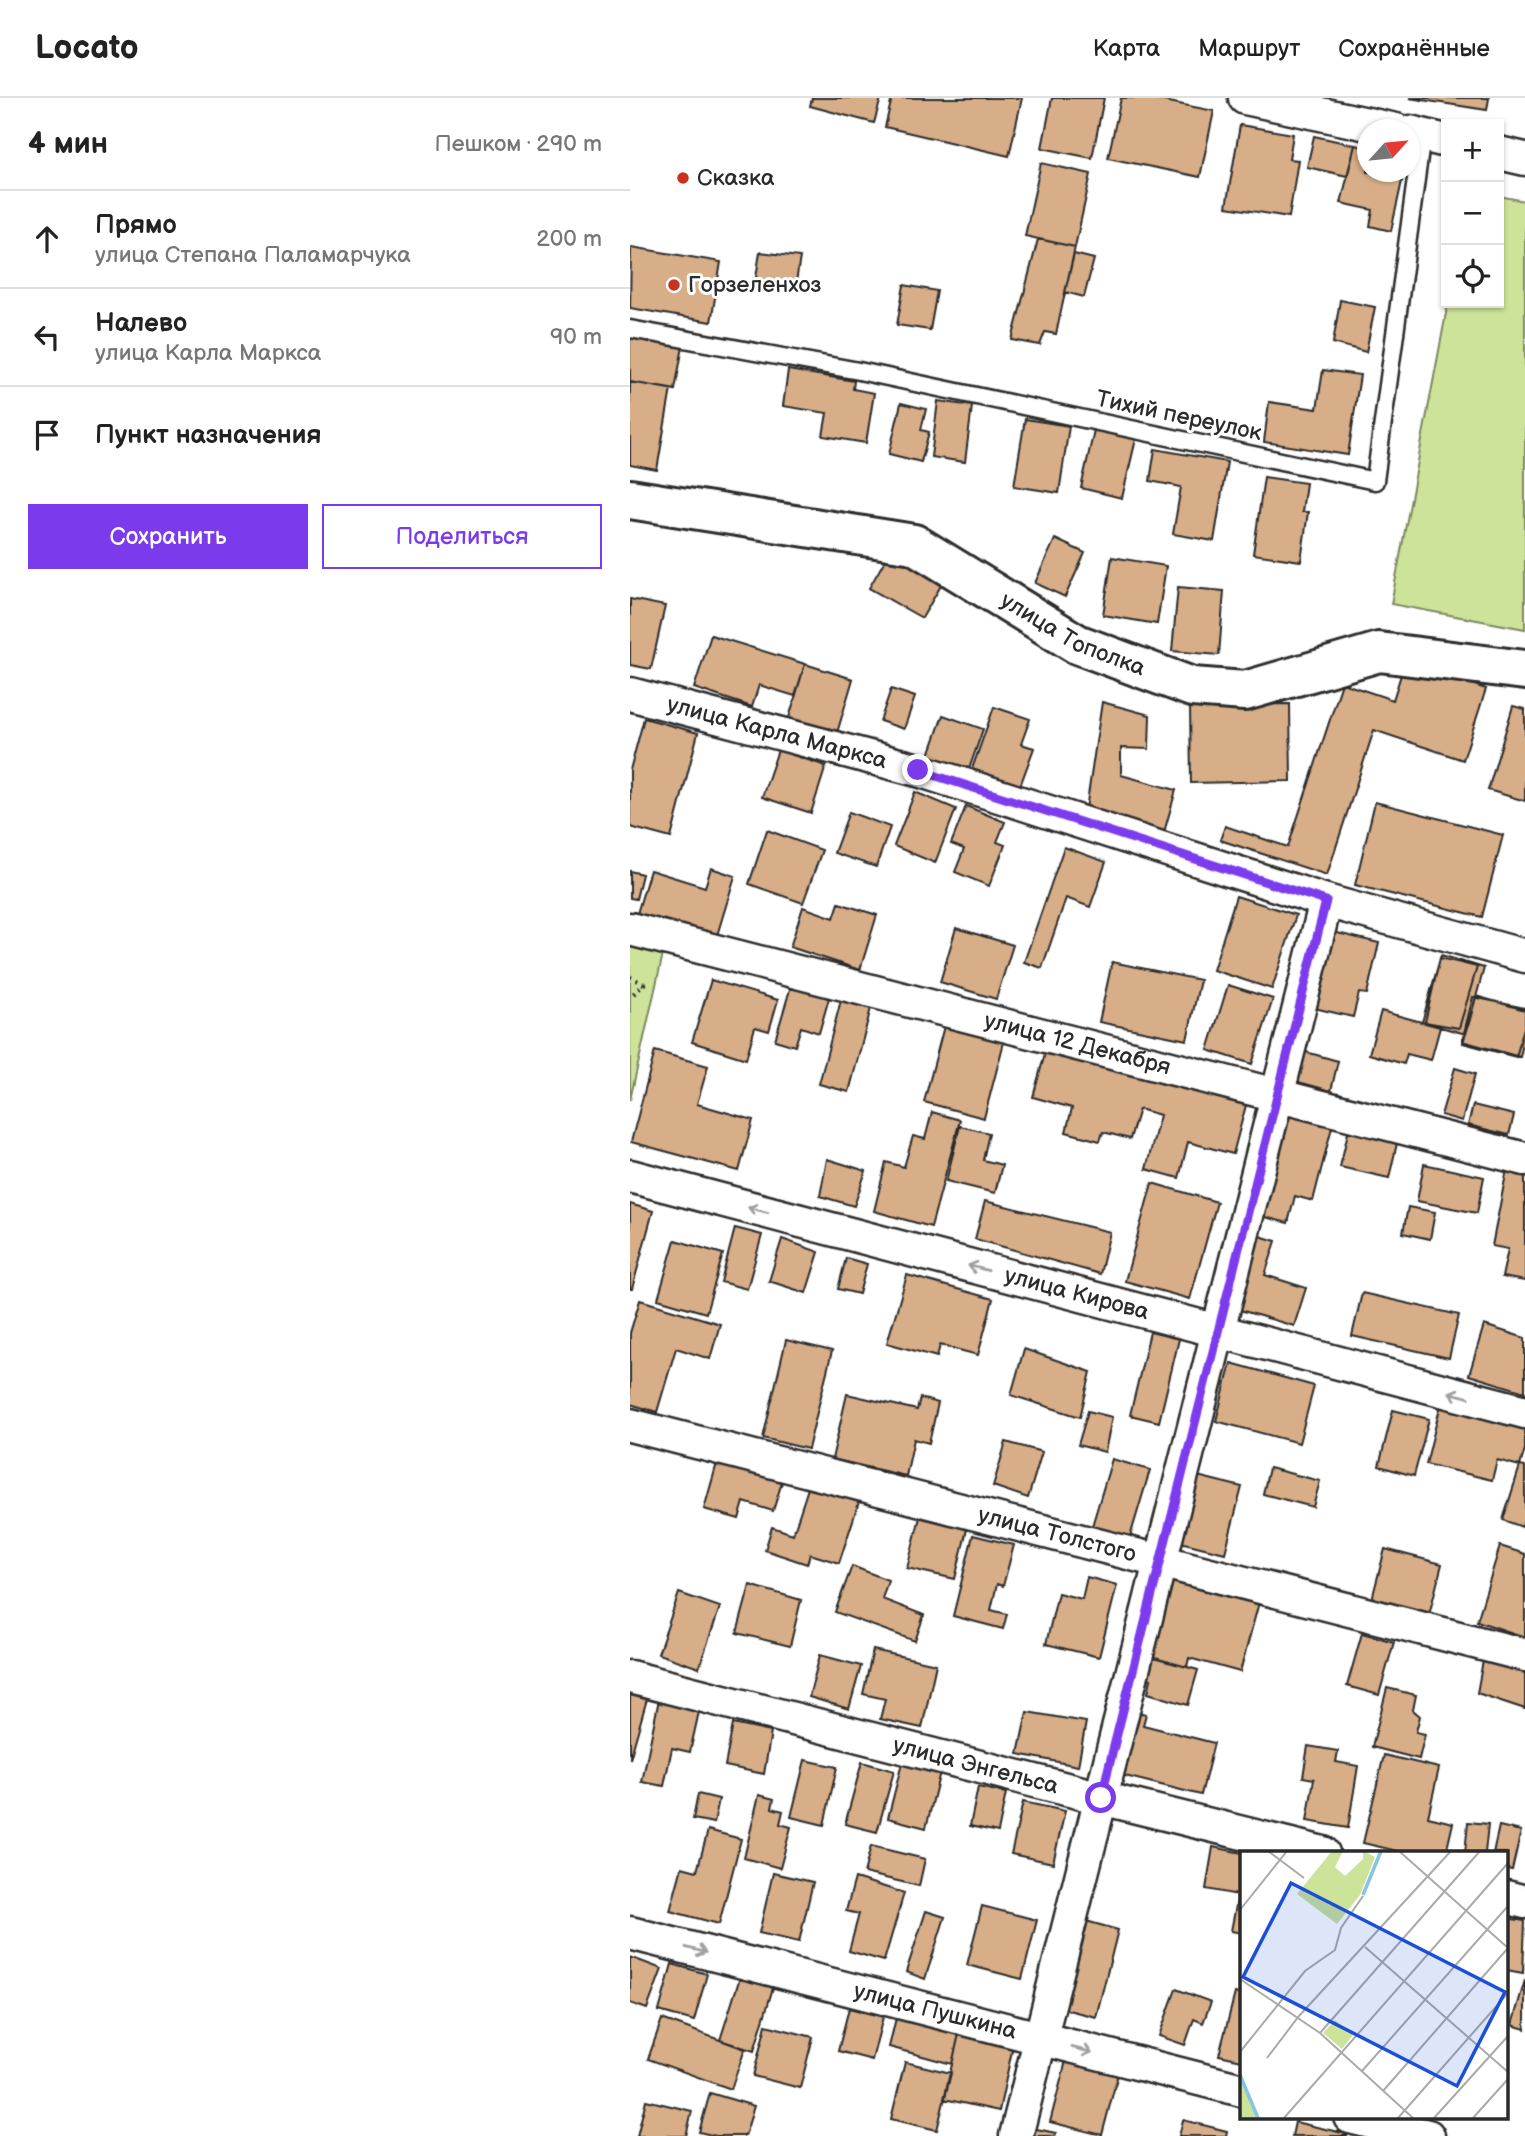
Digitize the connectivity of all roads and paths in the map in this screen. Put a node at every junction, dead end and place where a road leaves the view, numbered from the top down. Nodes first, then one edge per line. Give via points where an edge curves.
1 (1245, 98) edge
2 (1357, 121) edge
3 (1504, 154) edge
4 (1525, 159) edge
5 (1412, 182) edge
6 (630, 329) edge
7 (630, 499) edge
8 (1525, 670) edge
9 (630, 694) edge
10 (1326, 901) junction
11 (630, 929) edge
12 (1525, 956) edge
13 (630, 977) edge
14 (630, 997) edge
15 (1277, 1095) junction
16 (1525, 1159) edge
17 (630, 1176) edge
18 (1218, 1332) junction
19 (1525, 1412) edge
20 (630, 1425) edge
21 (1160, 1561) junction
22 (1525, 1655) edge
23 (630, 1677) edge
24 (1101, 1798) junction
25 (1315, 1851) edge
26 (1508, 1898) edge
27 (1525, 1902) edge
28 (630, 1933) edge
29 (1040, 2039) junction
30 (1240, 2090) edge
31 (1358, 2119) edge
32 (1016, 2136) edge
33 (1428, 2136) edge

1 - 2 street
3 - 4 street
5 - 6 lane, Тихий переулок via 1375,481 859,371
7 - 8 street, улица Тополка via 914,544 1077,644 1192,687 1245,691 1379,652
9 - 10 street, улица Карла Маркса via 918,770
10 - 12 street, улица Карла Маркса
10 - 15 street
11 - 15 street, улица 12 Декабря
13 - 14 path via 644,984
15 - 16 street, улица 12 Декабря
15 - 18 street
18 -> 17 street, улица Кирова
19 -> 18 street, улица Кирова
18 - 21 street
20 - 21 street, улица Толстого
21 - 22 street, улица Толстого
21 - 24 street
23 - 24 street, улица Энгельса
24 - 25 street, улица Энгельса
24 - 29 street
26 - 27 street
28 -> 29 street, улица Пушкина
29 -> 30 street, улица Пушкина
29 - 32 street
31 - 33 street

